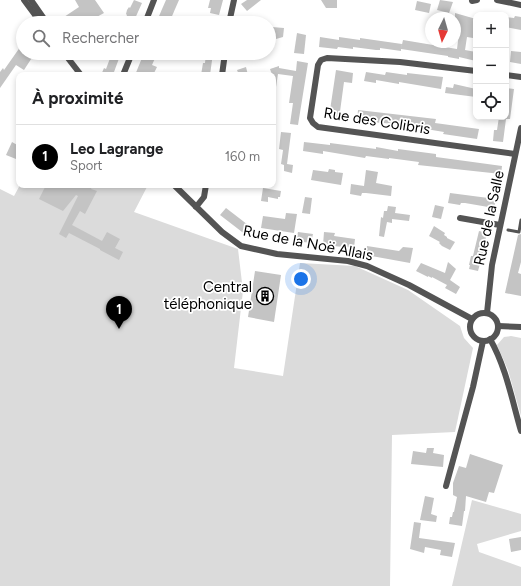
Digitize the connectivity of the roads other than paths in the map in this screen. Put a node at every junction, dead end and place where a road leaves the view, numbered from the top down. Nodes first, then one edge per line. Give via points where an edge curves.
1 (24, 0) edge
2 (31, 0) edge
3 (154, 0) edge
4 (234, 0) edge
5 (496, 0) edge
6 (521, 5) edge
7 (36, 16) edge
8 (42, 16) edge
9 (148, 16) edge
10 (231, 16) edge
11 (70, 60) edge
12 (72, 60) edge
13 (129, 60) edge
14 (224, 60) edge
15 (473, 71) edge
16 (80, 72) edge
17 (80, 72) edge
18 (124, 72) edge
19 (222, 72) edge
20 (509, 75) edge
21 (521, 77) edge
22 (521, 133) edge
23 (516, 154) junction
24 (177, 188) edge
25 (206, 188) edge
26 (196, 207) junction
27 (460, 218) dead end
28 (521, 220) edge
29 (500, 225) junction
30 (508, 230) dead end
31 (487, 313) junction
32 (472, 319) junction
33 (498, 326) junction
34 (521, 327) edge
35 (486, 340) junction
36 (521, 431) edge
37 (446, 486) dead end

1 - 7 street
2 - 8 street
3 - 9 street
4 - 10 street
5 - 6 street
11 - 16 street
12 - 17 street
13 - 18 street
14 - 19 street
15 - 23 street, Rue des Colibris via 400,62 327,58 321,60 318,65 310,118 318,127
20 - 21 street
22 - 23 street, Rue de la Salle
23 - 29 street, Rue de la Salle
24 - 26 street, Rue de la Noë Allais
25 - 26 street via 204,197
26 - 32 street, Rue de la Noë Allais via 241,246 277,254 341,260 367,266
27 - 29 street
28 - 30 lane via 518,232
29 - 31 street, Rue de la Salle via 492,265
31 - 32 street via 478,314
31 - 33 street via 494,318
32 - 35 street via 470,324 474,337
33 - 34 street
33 - 35 street via 496,334
35 - 36 street via 496,350 506,375
35 - 37 street

